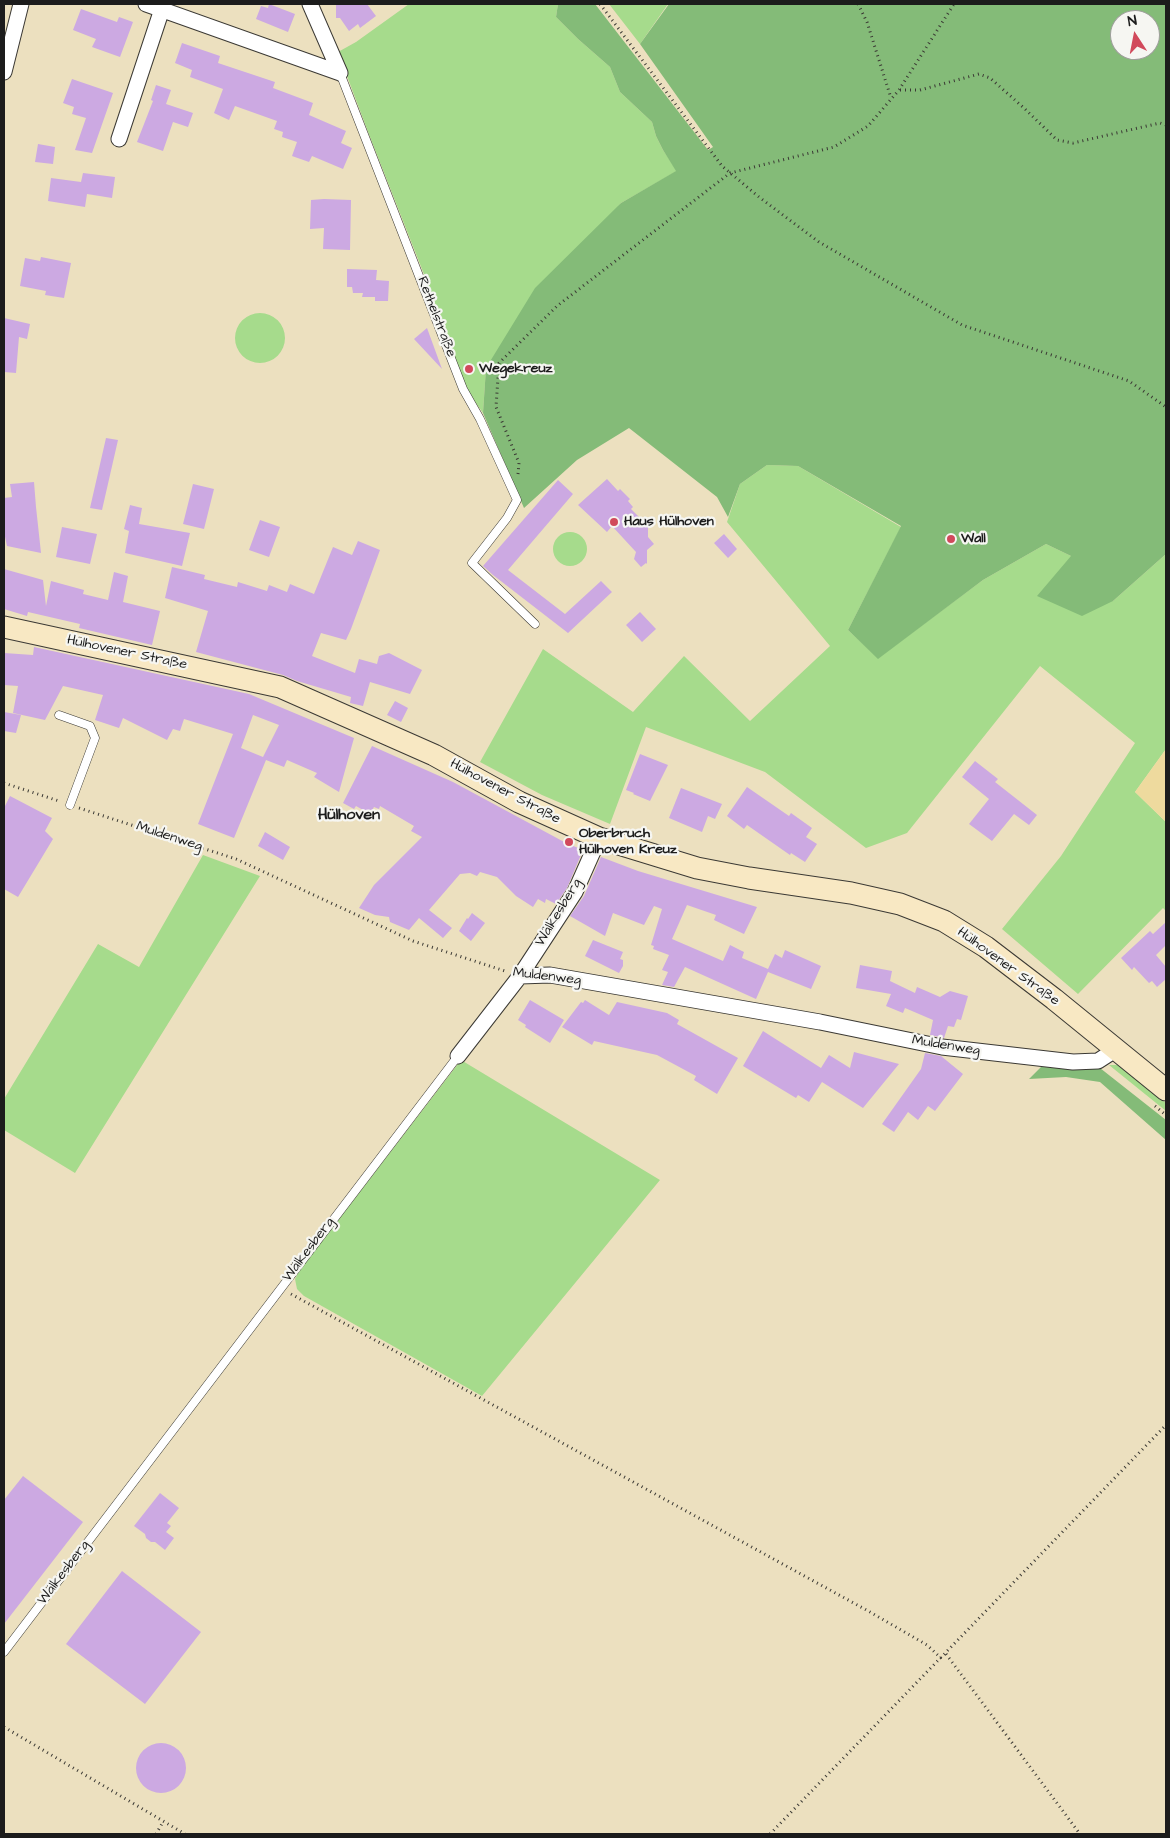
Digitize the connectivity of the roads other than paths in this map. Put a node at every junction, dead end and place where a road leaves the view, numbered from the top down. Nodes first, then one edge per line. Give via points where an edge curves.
1 (21, 4) edge
2 (146, 4) edge
3 (310, 4) edge
4 (162, 9) junction
5 (4, 72) edge
6 (340, 73) junction
7 (119, 139) dead end
8 (536, 624) dead end
9 (4, 627) edge
10 (59, 715) dead end
11 (70, 805) road end
12 (599, 838) junction
13 (520, 976) junction
14 (1115, 1050) junction
15 (458, 1056) joint
16 (1166, 1090) edge
17 (4, 1652) edge

1 - 5 street
2 - 4 street
3 - 6 street, Rethelstraße
4 - 6 street
4 - 7 street
6 - 8 lane, Rethelstraße via 463,389 518,500 472,563
9 - 12 main road, Hülhovener Straße via 280,687 434,755 519,802
10 - 11 lane via 90,726 95,738
12 - 13 street, Wälkesberg via 575,892
12 - 14 main road, Hülhovener Straße via 697,868 851,893 900,904 944,921 994,953
13 - 14 street, Muldenweg via 559,977 820,1022 942,1047 1073,1062 1098,1062
13 - 15 street, Wälkesberg
14 - 16 main road, Hülhovener Straße
15 - 17 lane, Wälkesberg

